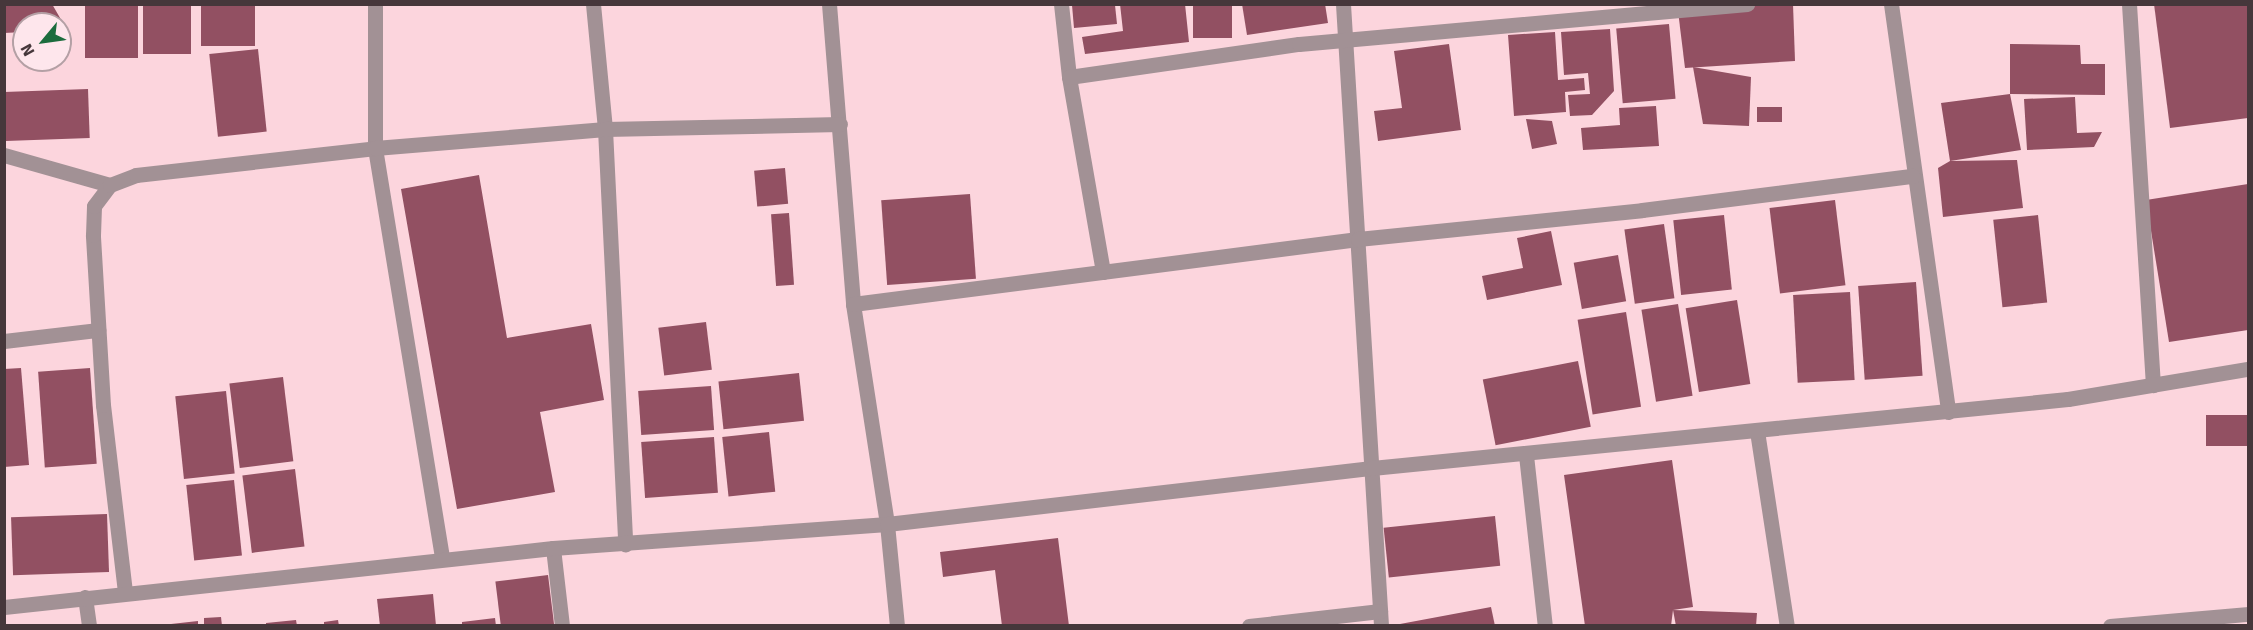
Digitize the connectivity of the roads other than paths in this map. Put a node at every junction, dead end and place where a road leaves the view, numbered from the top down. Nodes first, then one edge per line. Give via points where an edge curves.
1 (375, 4) edge
2 (593, 4) edge
3 (829, 4) edge
4 (1061, 4) edge
5 (1343, 4) edge
6 (1748, 4) edge
7 (1891, 4) edge
8 (2129, 4) edge
9 (1345, 40) junction
10 (1069, 77) junction
11 (840, 124) junction
12 (604, 129) junction
13 (375, 148) junction
14 (4, 155) edge
15 (1912, 176) junction
16 (110, 185) junction
17 (1358, 239) junction
18 (1103, 272) junction
19 (853, 304) junction
20 (98, 330) junction
21 (4, 341) edge
22 (2248, 369) edge
23 (2153, 385) junction
24 (1948, 412) junction
25 (1757, 431) junction
26 (1526, 455) junction
27 (1372, 468) junction
28 (887, 524) junction
29 (625, 545) junction
30 (553, 548) junction
31 (442, 560) junction
32 (125, 592) junction
33 (86, 597) junction
34 (4, 607) edge
35 (2248, 614) edge
36 (1381, 618) edge
37 (2143, 624) edge
38 (89, 626) edge
39 (562, 626) edge
40 (897, 626) edge
41 (1249, 626) edge
42 (1545, 626) edge
43 (1787, 626) edge
44 (2110, 626) edge

1 - 13 street
2 - 12 street
3 - 11 street
4 - 10 street
5 - 9 street
6 - 9 street
7 - 15 street
8 - 23 street
9 - 10 street
9 - 17 street
10 - 18 street
11 - 12 street
11 - 19 street
12 - 13 street
12 - 29 street
13 - 16 street via 136,176
13 - 31 street
14 - 16 street
15 - 17 street via 1642,210
15 - 24 street
16 - 20 street via 94,206
17 - 18 street
17 - 27 street
18 - 19 street
19 - 28 street
20 - 21 street
20 - 32 street
22 - 23 street
23 - 24 street
24 - 25 street
25 - 26 street
25 - 43 street
26 - 27 street
26 - 42 street
27 - 28 street
27 - 36 street
28 - 29 street
28 - 40 street
29 - 30 street
30 - 31 street
30 - 39 street
31 - 32 street
32 - 33 street
33 - 34 street
33 - 38 street
35 - 37 street
36 - 41 street
37 - 44 street

